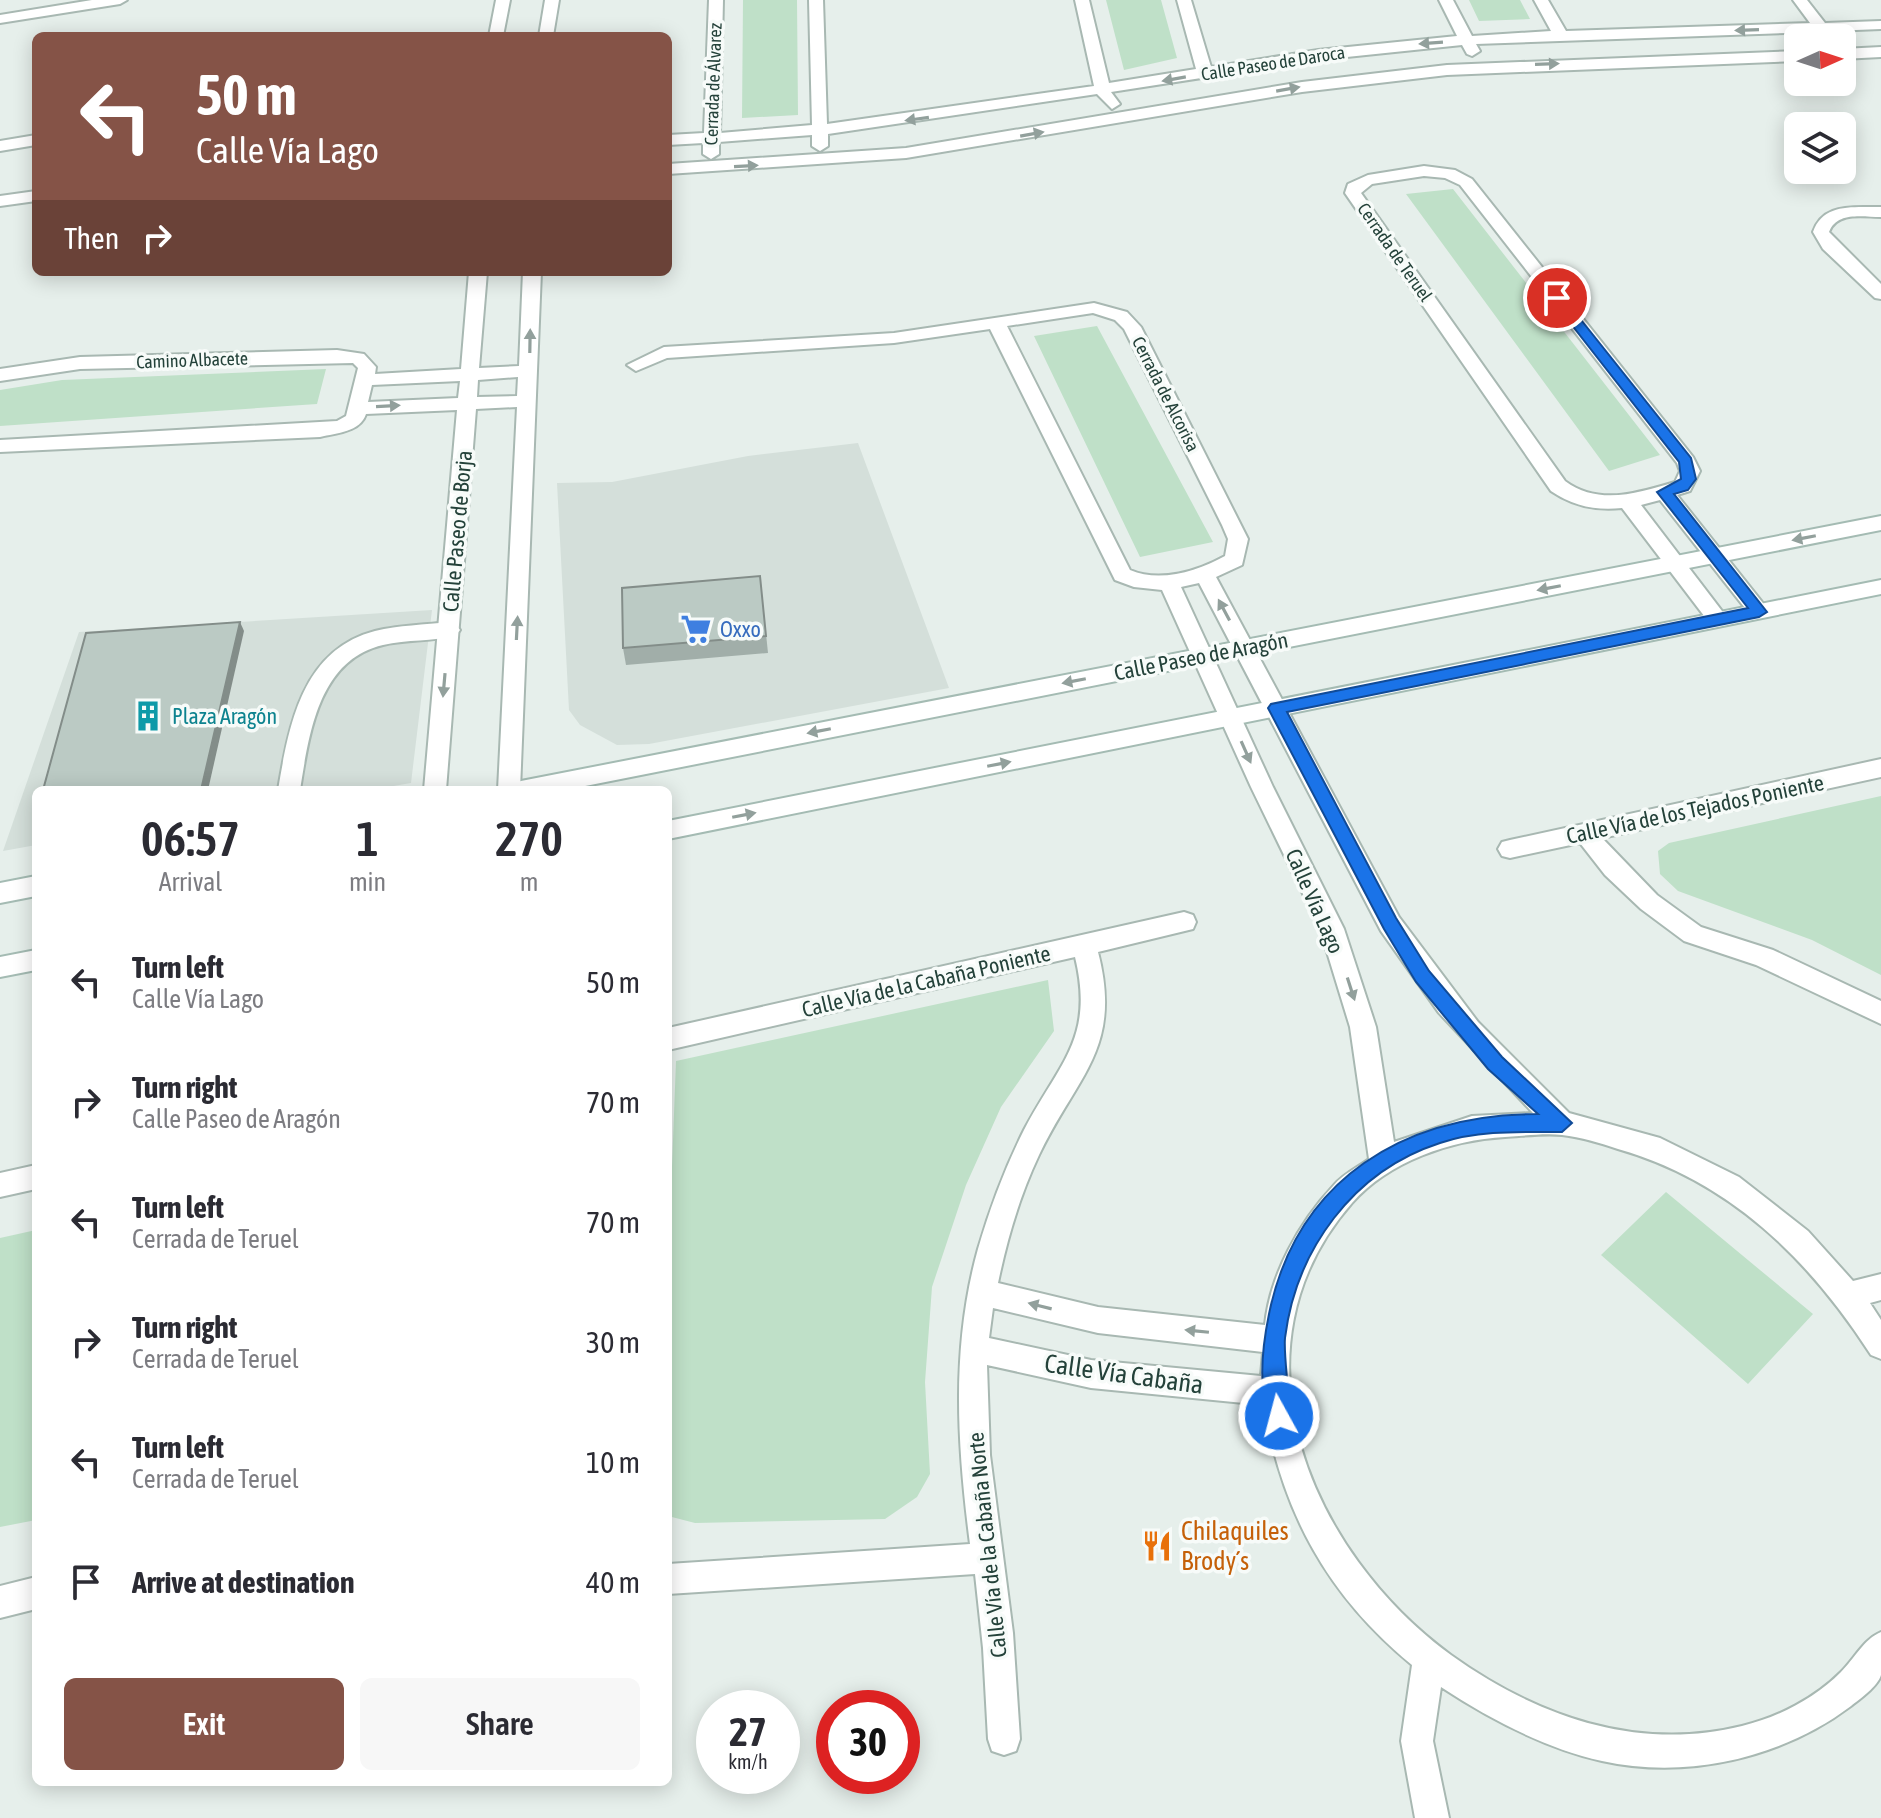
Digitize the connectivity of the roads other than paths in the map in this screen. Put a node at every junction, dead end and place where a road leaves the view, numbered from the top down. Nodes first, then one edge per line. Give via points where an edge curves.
1 (120, 0) edge
2 (503, 0) edge
3 (552, 0) edge
4 (716, 0) edge
5 (816, 0) edge
6 (1082, 0) edge
7 (1184, 0) edge
8 (1446, 0) edge
9 (1541, 0) edge
10 (1800, 0) edge
11 (24, 7) edge
12 (0, 19) edge
13 (1817, 24) edge
14 (1881, 25) edge
15 (1856, 29) edge
16 (497, 32) edge
17 (547, 32) edge
18 (1784, 34) edge
19 (1562, 37) junction
20 (1465, 41) junction
21 (1881, 52) edge
22 (1856, 53) edge
23 (1318, 55) junction
24 (1784, 57) edge
25 (1482, 68) junction
26 (1205, 73) junction
27 (1337, 82) junction
28 (1103, 92) junction
29 (1122, 118) junction
30 (820, 132) junction
31 (711, 139) junction
32 (672, 140) edge
33 (32, 141) edge
34 (0, 146) edge
35 (820, 162) junction
36 (710, 168) junction
37 (672, 169) edge
38 (1, 196) edge
39 (32, 196) edge
40 (1881, 212) edge
41 (478, 276) edge
42 (532, 276) edge
43 (1881, 294) edge
44 (996, 322) junction
45 (636, 365) dead end
46 (530, 371) junction
47 (470, 374) junction
48 (0, 375) edge
49 (364, 380) junction
50 (528, 401) junction
51 (467, 403) junction
52 (358, 408) junction
53 (0, 446) edge
54 (1664, 492) junction
55 (1626, 499) junction
56 (1881, 523) edge
57 (1715, 556) junction
58 (1675, 564) junction
59 (1204, 573) junction
60 (1168, 580) junction
61 (1881, 587) edge
62 (1759, 612) junction
63 (1718, 620) junction
64 (449, 630) junction
65 (1245, 647) junction
66 (1202, 656) junction
67 (1277, 708) junction
68 (1231, 718) junction
69 (1881, 768) edge
70 (290, 786) edge
71 (435, 786) edge
72 (509, 786) edge
73 (541, 786) edge
74 (672, 829) edge
75 (1585, 833) junction
76 (1510, 849) dead end
77 (32, 887) edge
78 (0, 893) edge
79 (1184, 922) dead end
80 (1084, 945) junction
81 (32, 961) edge
82 (0, 967) edge
83 (1881, 1013) edge
84 (672, 1038) edge
85 (1562, 1123) junction
86 (1383, 1160) junction
87 (32, 1178) edge
88 (0, 1185) edge
89 (1881, 1287) edge
90 (981, 1292) junction
91 (1849, 1295) junction
92 (1274, 1340) junction
93 (1881, 1344) edge
94 (974, 1348) junction
95 (1274, 1392) junction
96 (986, 1558) junction
97 (672, 1579) edge
98 (32, 1594) edge
99 (0, 1602) edge
100 (1881, 1648) edge
101 (1429, 1661) junction
102 (1004, 1739) dead end
103 (1432, 1818) edge

1 - 11 street
2 - 16 street
3 - 17 street
4 - 31 street, Cerrada de Álvarez
5 - 30 street
6 - 28 street
7 - 26 street
8 - 20 street
9 - 19 street
10 - 13 street
11 - 12 street
14 - 15 street, Calle Paseo de Daroca
18 -> 19 street, Calle Paseo de Daroca
19 - 20 street, Calle Paseo de Daroca
20 -> 23 street, Calle Paseo de Daroca
20 - 25 street
21 - 22 street
23 - 26 street, Calle Paseo de Daroca
23 - 27 street
25 -> 24 street, Calle Paseo de Daroca
25 - 27 street, Calle Paseo de Daroca
26 -> 28 street, Calle Paseo de Daroca
29 -> 27 street, Calle Paseo de Daroca
28 - 29 street
28 -> 30 street, Calle Paseo de Daroca
35 -> 29 street, Calle Paseo de Daroca
30 - 31 street, Calle Paseo de Daroca
30 - 35 street
31 - 32 street, Calle Paseo de Daroca
31 - 36 street, Cerrada de Álvarez
33 - 34 street
36 -> 35 street, Calle Paseo de Daroca
36 - 37 street, Calle Paseo de Daroca
38 - 39 street
40 - 43 street via 1831,215 1822,222 1821,232
41 - 47 street, Calle Paseo de Borja
46 -> 42 street
44 - 45 street, Cerrada de Alcorisa via 894,338 664,353
44 - 59 street, Cerrada de Alcorisa via 1094,308 1121,316 1132,327 1238,539 1235,560
44 - 60 street, Cerrada de Alcorisa via 1114,564 1131,581
46 - 47 street
46 - 50 street
47 - 49 street
47 - 51 street, Calle Paseo de Borja
48 - 49 street, Camino Albacete via 80,363 337,356 365,362
49 - 52 street
50 - 51 street
72 -> 50 street
52 -> 51 street
51 - 64 street, Calle Paseo de Borja
52 - 53 street via 355,419 320,431
54 - 55 street, Cerrada de Teruel
54 - 55 street, Cerrada de Teruel via 1688,479 1686,461 1466,182 1449,173 1424,171 1354,187 1353,193 1558,486 1589,503
54 - 57 street
55 - 58 street
56 -> 57 street, Calle Paseo de Aragón
57 - 58 street, Calle Paseo de Aragón
57 - 62 street
58 - 63 street
58 -> 65 street, Calle Paseo de Aragón
59 - 60 street, Cerrada de Alcorisa
65 -> 59 street
60 - 66 street
61 - 62 street
62 - 63 street
63 - 67 street
64 - 70 street via 376,639 337,659 309,700
64 -> 71 street, Calle Paseo de Borja
65 - 66 street, Calle Paseo de Aragón
65 - 67 street
66 - 68 street, Calle Vía Lago
66 -> 73 street, Calle Paseo de Aragón
67 - 68 street
67 - 85 street via 1390,924 1423,976 1495,1063
74 -> 68 street
68 -> 86 street, Calle Vía Lago via 1332,929 1363,1027
69 - 75 street, Calle Vía de los Tejados Poniente
75 - 76 street, Calle Vía de los Tejados Poniente
75 - 83 street via 1649,902 1693,934 1764,957
77 - 78 street
79 - 80 street, Calle Vía de la Cabaña Poniente
80 - 84 street, Calle Vía de la Cabaña Poniente
80 - 90 street, Calle Vía de la Cabaña Norte via 1095,1003 1088,1044 1035,1135 1004,1209
81 - 82 street
85 - 86 street via 1498,1123 1437,1134
85 - 91 street via 1641,1141 1718,1177 1789,1229
86 - 92 street via 1342,1192 1308,1234 1286,1283
87 - 88 street
89 - 91 street
92 -> 90 street via 1098,1320
90 - 94 street, Calle Vía de la Cabaña Norte
91 - 93 street
92 - 95 street
94 - 95 street, Calle Vía Cabaña via 1091,1374
94 - 96 street, Calle Vía de la Cabaña Norte via 973,1435
95 - 101 street via 1289,1463 1319,1534 1367,1602
96 - 97 street
96 - 102 street, Calle Vía de la Cabaña Norte
98 - 99 street
100 - 101 street via 1868,1669 1801,1722 1714,1749 1618,1748 1519,1718
101 - 103 street via 1417,1741

